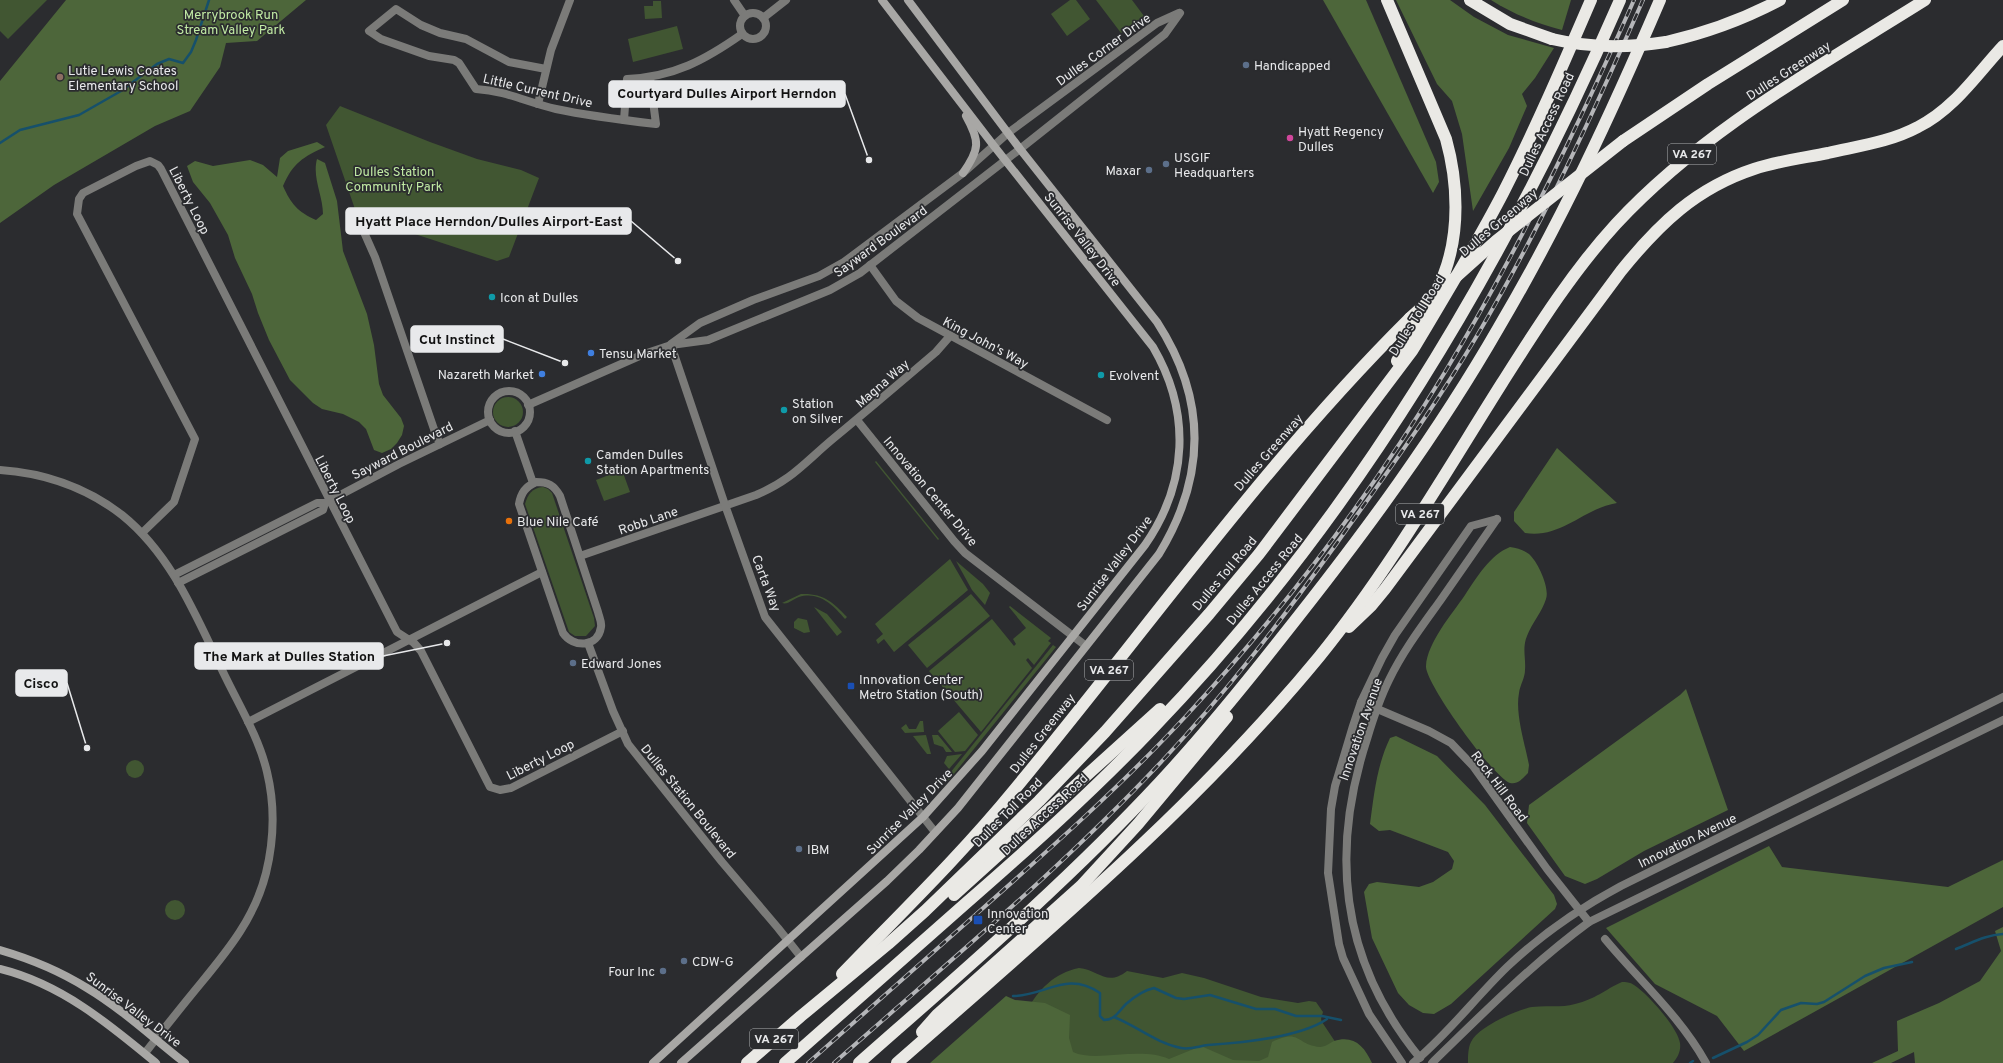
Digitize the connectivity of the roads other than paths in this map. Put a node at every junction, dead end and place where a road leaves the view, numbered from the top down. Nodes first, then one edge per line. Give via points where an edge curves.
1 (570, 0) edge
2 (734, 0) edge
3 (786, 0) edge
4 (882, 0) edge
5 (908, 0) edge
6 (1387, 0) edge
7 (1470, 0) edge
8 (1591, 0) edge
9 (1612, 0) edge
10 (1620, 0) edge
11 (1660, 0) edge
12 (1667, 0) edge
13 (1780, 0) edge
14 (1843, 0) edge
15 (1925, 0) edge
16 (745, 16) junction
17 (763, 18) junction
18 (742, 34) junction
19 (2003, 46) edge
20 (1635, 59) junction
21 (546, 69) junction
22 (1584, 77) junction
23 (650, 78) junction
24 (948, 86) junction
25 (538, 104) junction
26 (624, 120) junction
27 (1008, 133) junction
28 (994, 146) junction
29 (1020, 149) junction
30 (1006, 161) junction
31 (963, 173) junction
32 (363, 230) dead end
33 (870, 265) junction
34 (950, 336) junction
35 (671, 345) junction
36 (1380, 392) junction
37 (528, 406) junction
38 (490, 420) junction
39 (857, 420) junction
40 (1107, 420) dead end
41 (516, 431) junction
42 (440, 444) junction
43 (0, 470) edge
44 (533, 483) junction
45 (327, 502) junction
46 (725, 505) junction
47 (142, 533) junction
48 (580, 556) junction
49 (542, 572) junction
50 (176, 579) junction
51 (1310, 603) junction
52 (1073, 636) junction
53 (411, 639) junction
54 (588, 643) junction
55 (1086, 646) junction
56 (1226, 649) junction
57 (1320, 656) junction
58 (2003, 697) edge
59 (1361, 702) junction
60 (1377, 708) junction
61 (2003, 720) edge
62 (248, 722) junction
63 (623, 731) junction
64 (923, 817) junction
65 (935, 832) junction
66 (1580, 909) junction
67 (1589, 922) junction
68 (1605, 940) dead end
69 (787, 941) junction
70 (888, 944) junction
71 (0, 950) edge
72 (801, 957) junction
73 (0, 969) edge
74 (801, 1016) junction
75 (156, 1040) junction
76 (145, 1053) junction
77 (1419, 1061) edge
78 (156, 1063) edge
79 (185, 1063) edge
80 (653, 1063) edge
81 (682, 1063) edge
82 (747, 1063) edge
83 (785, 1063) edge
84 (859, 1063) edge
85 (896, 1063) edge
86 (1402, 1063) edge
87 (1432, 1063) edge
88 (1706, 1063) edge

1 - 21 street via 556,34
2 - 16 street
3 - 17 street
4 - 24 main road, Sunrise Valley Drive
5 - 27 main road, Sunrise Valley Drive
6 - 36 highway via 1446,139 1454,173 1455,210 1453,238 1444,274
7 - 13 highway, bridge via 1510,24 1552,39 1578,44 1633,46 1666,42 1700,33 1735,21
8 - 36 highway, Dulles Toll Road via 1499,200 1412,351
9 - 22 highway
10 - 22 highway, Dulles Access Road
11 - 20 highway
12 - 20 highway
14 - 74 highway, Dulles Greenway / VA 267, bridge via 1623,141 1508,230 1410,318 1341,388 1266,475 973,839
15 - 57 highway, Dulles Greenway / VA 267 via 1724,129 1666,175 1614,227 1554,304 1397,548 1356,609
16 - 17 street via 756,14
16 - 18 street via 740,26
17 - 18 street via 766,26 760,36 752,39
18 - 23 street via 690,66
19 - 57 highway via 1954,100 1920,127 1877,142 1747,172 1709,189 1671,215 1622,271 1371,606
20 - 51 highway via 1578,182 1498,329 1409,468
21 - 25 street
21 - 25 street, Little Current Drive via 509,62 466,39 421,25 396,9 369,31 381,39 429,56 460,63 476,89 496,90
22 - 56 highway, Dulles Access Road via 1502,242 1406,407 1313,540
23 - 26 street via 627,79
23 - 26 street, Little Current Drive via 656,124
24 - 28 main road, Sunrise Valley Drive
24 - 31 main road via 976,136 977,150
25 - 26 street, Little Current Drive
27 - 28 street, Sayward Boulevard
27 - 29 main road, Sunrise Valley Drive
27 - 29 street, Dulles Corner Drive via 1157,23 1180,13 1165,34
28 - 30 main road, Sunrise Valley Drive
28 - 31 street, Sayward Boulevard
29 - 30 street, Sayward Boulevard
29 - 55 main road, Sunrise Valley Drive via 1171,344 1183,374 1193,413 1193,461 1180,515 1159,554
30 - 33 street, Sayward Boulevard
30 - 52 main road, Sunrise Valley Drive via 1153,347 1169,379 1177,409 1180,439 1177,473 1164,515 1145,546
31 - 35 street, Sayward Boulevard via 831,270 700,323
32 - 42 street via 375,257
33 - 34 street, King John's Way via 901,305
33 - 35 street, Sayward Boulevard via 830,290 708,340
34 - 39 street, Magna Way via 936,352
34 - 40 street, King John's Way
35 - 37 street, Sayward Boulevard via 627,361
35 - 46 street, Carta Way
36 - 70 highway, Dulles Toll Road via 1259,554 1132,702 1039,801
37 - 38 street via 526,400 515,392 501,392 491,401 488,414
37 - 41 street via 526,424
38 - 41 street via 503,432
38 - 42 street, Sayward Boulevard
39 - 46 street, Magna Way via 801,469 779,484
39 - 52 street, Innovation Center Drive via 965,552
41 - 44 street
42 - 45 street, Sayward Boulevard
43 - 47 street via 49,478 82,490 112,508
44 - 48 street via 545,482 557,490
44 - 49 street via 525,488 520,504
45 - 47 street, Liberty Loop via 161,169 150,161 82,193 77,214 195,439 174,502
45 - 50 street, Sayward Boulevard via 317,502
45 - 53 street, Liberty Loop via 396,632
46 - 48 street, Robb Lane
46 - 64 street, Carta Way via 765,617
47 - 50 street
48 - 54 street via 601,625 600,632
49 - 53 street
49 - 54 street via 566,636 577,644
50 - 62 street
51 - 84 highway via 1196,742 1115,829 1019,921
51 - 85 highway via 1279,653 1120,845 1052,914 937,1015
52 - 55 street, Innovation Center Drive
52 - 64 main road, Sunrise Valley Drive via 978,756
53 - 62 street
53 - 63 street, Liberty Loop via 421,650 486,782 494,789 511,788
54 - 63 street, Dulles Station Boulevard
55 - 65 main road, Sunrise Valley Drive via 958,808
56 - 70 highway via 1177,692 1132,737 932,914
56 - 83 highway, Dulles Access Road via 1153,729 1082,799
57 - 85 highway, VA 267 via 1250,737 1186,804 1113,872
58 - 66 street, Innovation Avenue via 1621,886
59 - 60 street, Rock Hill Road
59 - 60 street, Innovation Avenue via 1395,635 1471,526 1497,519 1410,643 1388,681
59 - 86 street, Innovation Avenue via 1343,757 1331,809 1328,873 1343,958 1369,1014
60 - 66 street, Rock Hill Road via 1451,743 1473,766 1547,869
60 - 77 street, Innovation Avenue via 1351,796 1346,841 1347,888 1356,939 1372,982 1383,1005
61 - 67 street
62 - 75 street via 264,760 272,801 271,845 263,885 253,910 236,939
63 - 69 street, Dulles Station Boulevard via 628,744
64 - 65 street, Carta Way
64 - 69 main road, Sunrise Valley Drive
65 - 72 main road, Sunrise Valley Drive via 887,881
66 - 67 street, Rock Hill Road
66 - 77 street, Innovation Avenue via 1523,952
67 - 87 street via 1556,946 1512,985
68 - 88 street via 1672,1015
69 - 72 street, Dulles Station Boulevard
69 - 80 main road, Sunrise Valley Drive
70 - 74 highway, Dulles Toll Road
71 - 75 main road, Sunrise Valley Drive via 44,965 74,980 116,1007
72 - 81 main road, Sunrise Valley Drive
73 - 76 main road, Sunrise Valley Drive via 37,981 80,1004
74 - 82 highway, Dulles Toll Road / VA 267
75 - 76 street
75 - 79 main road, Sunrise Valley Drive
76 - 78 main road, Sunrise Valley Drive

